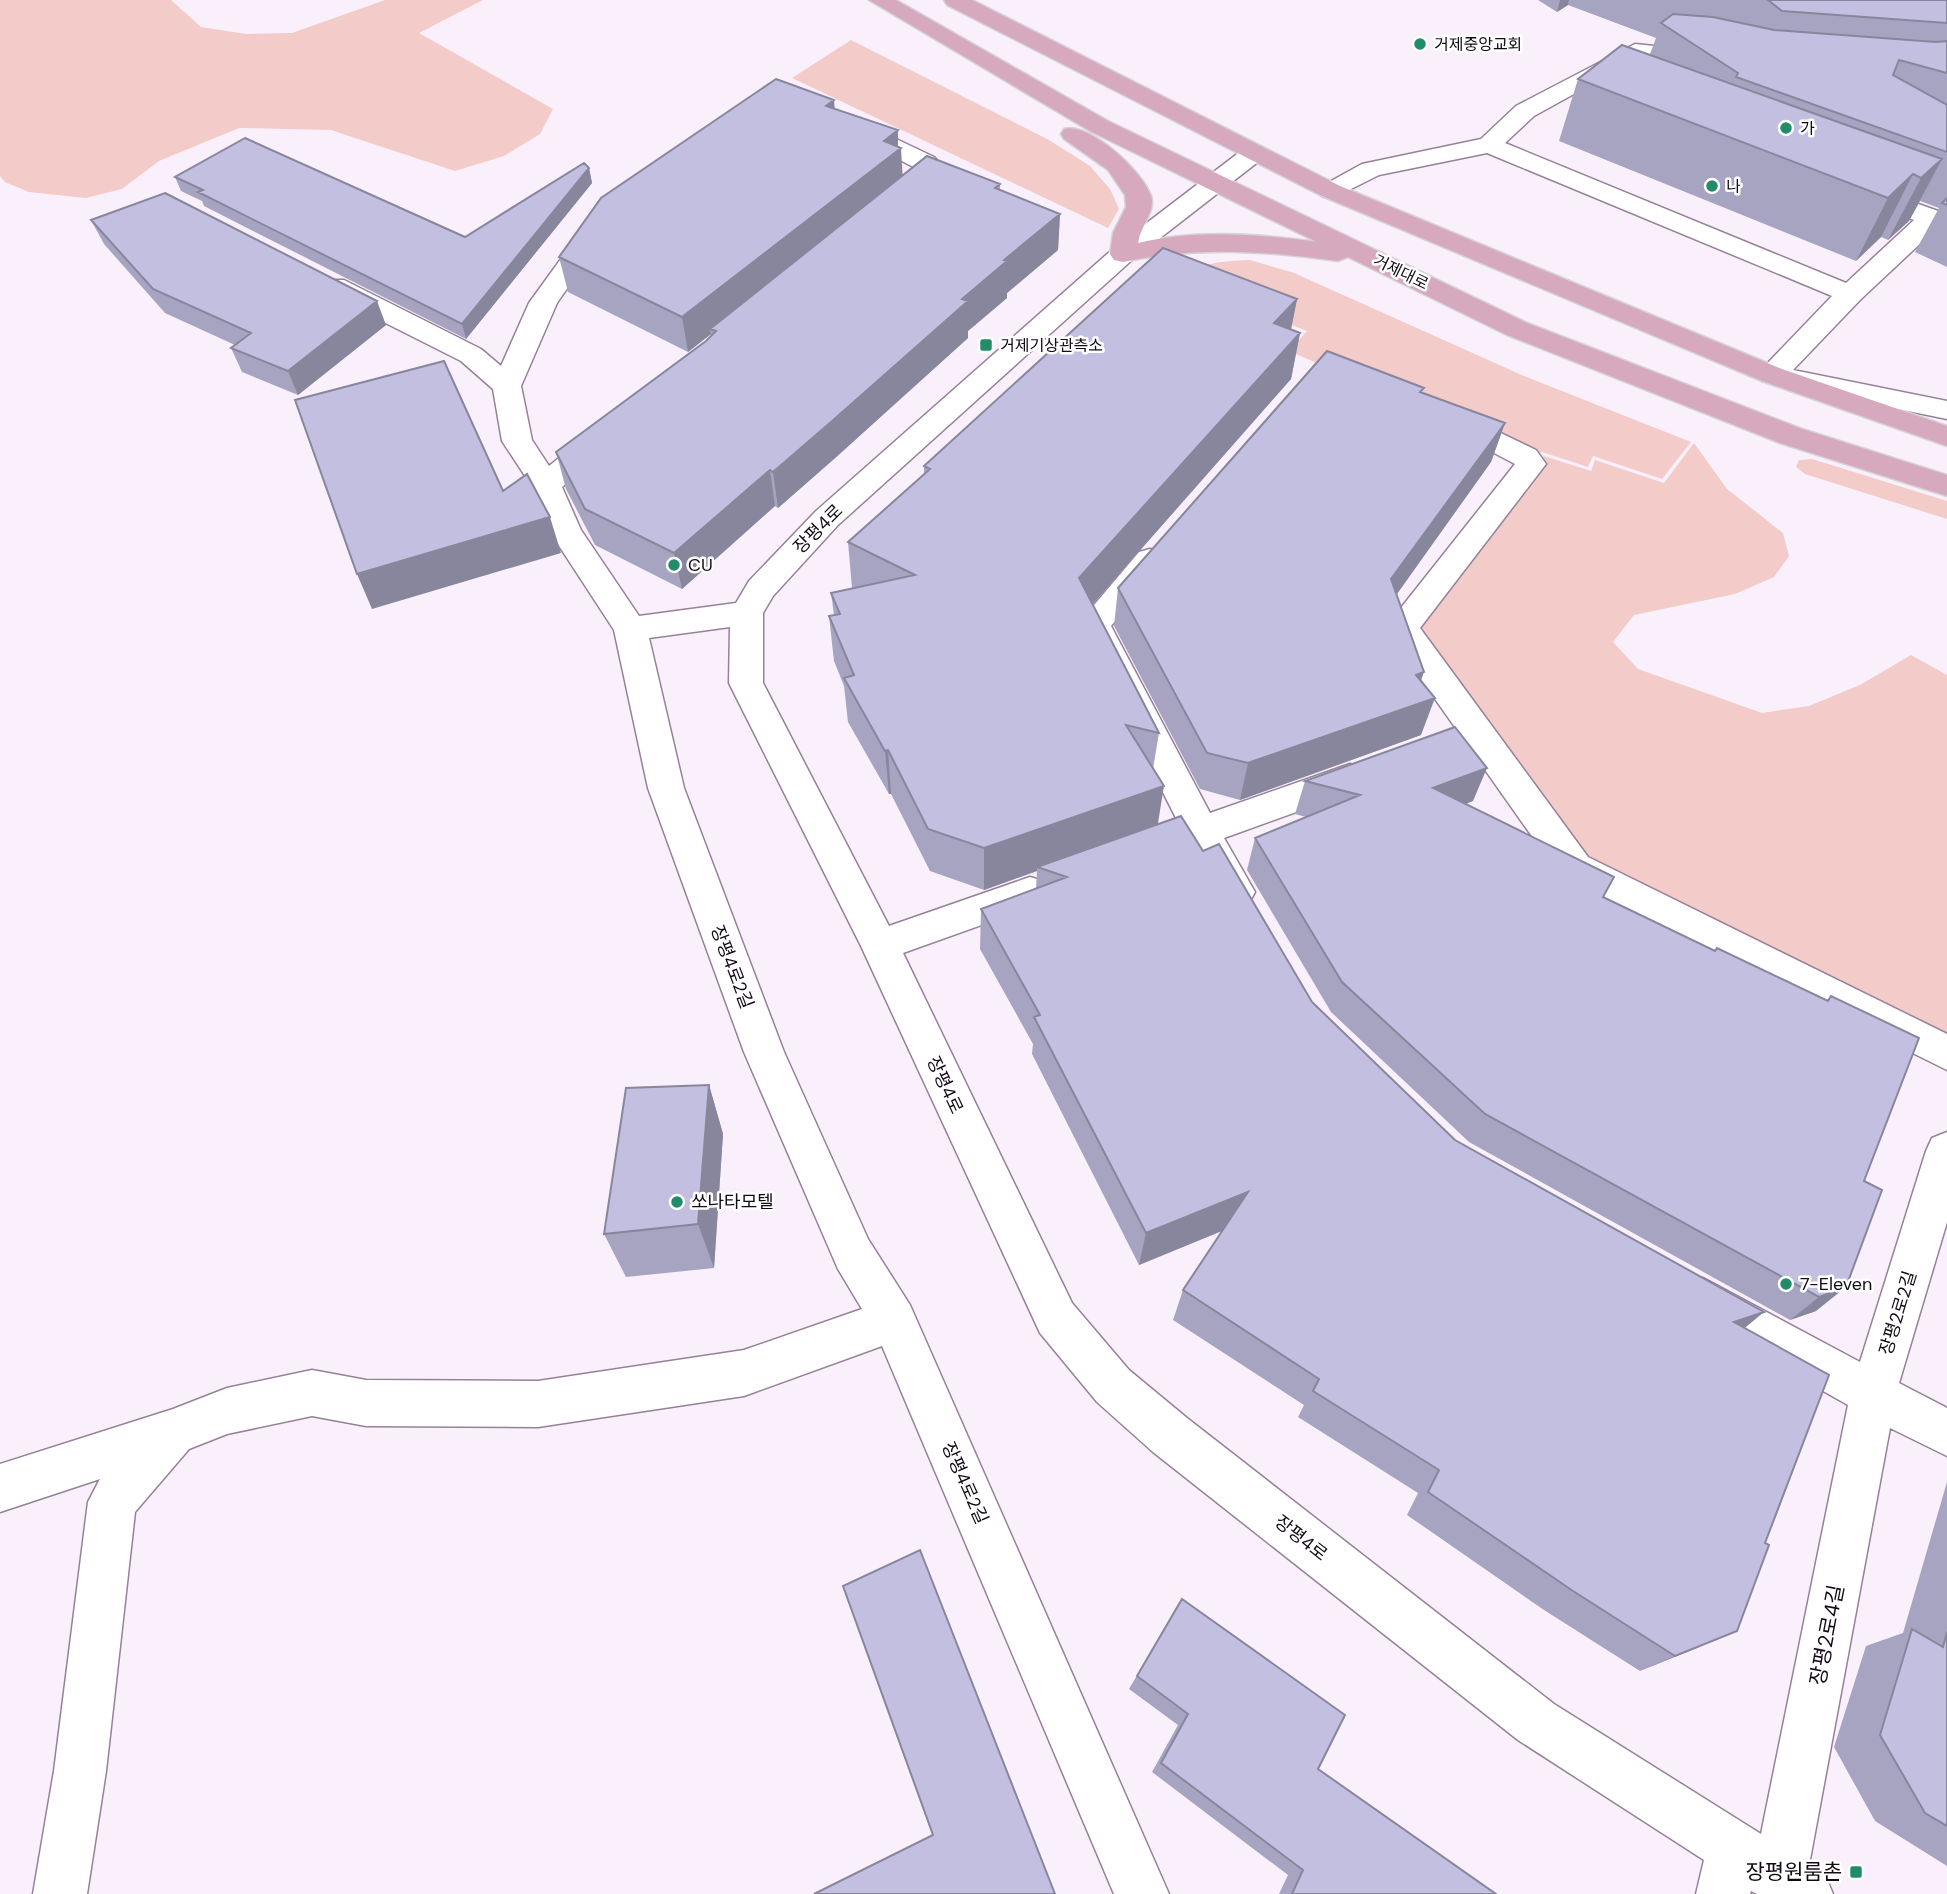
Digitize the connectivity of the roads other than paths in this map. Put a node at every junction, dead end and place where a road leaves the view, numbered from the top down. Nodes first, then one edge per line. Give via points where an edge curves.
1 (880, 0) edge
2 (955, 0) edge
3 (1694, 34) edge
4 (1573, 84) junction
5 (1034, 88) junction
6 (1598, 94) edge
7 (830, 113) edge
8 (1489, 145) junction
9 (1254, 153) junction
10 (1214, 181) junction
11 (1842, 185) edge
12 (1331, 191) junction
13 (604, 216) edge
14 (877, 219) edge
15 (1123, 254) junction
16 (1391, 267) junction
17 (313, 275) edge
18 (1850, 295) junction
19 (1772, 375) junction
20 (507, 386) junction
21 (1424, 404) edge
22 (1947, 410) edge
23 (632, 416) edge
24 (1947, 436) edge
25 (546, 484) junction
26 (1947, 486) edge
27 (1168, 540) edge
28 (747, 613) junction
29 (630, 629) junction
30 (1385, 765) edge
31 (1201, 831) junction
32 (1150, 849) edge
33 (1060, 881) edge
34 (1255, 923) edge
35 (880, 945) junction
36 (1947, 1053) edge
37 (1947, 1151) edge
38 (1668, 1280) edge
39 (894, 1320) junction
40 (1873, 1394) junction
41 (173, 1432) junction
42 (1947, 1433) edge
43 (0, 1488) edge
44 (1729, 1870) edge
45 (1793, 1885) edge
46 (60, 1894) edge
47 (1142, 1894) edge

1 - 5 main road, 거제대로
2 - 9 main road
3 - 4 street via 1724,54 1635,51
4 - 6 street
4 - 8 street via 1525,111
5 - 10 main road, 거제대로 via 1098,126
5 - 15 main road via 1037,101 1067,130 1117,165 1133,185 1139,207 1126,233
7 - 14 street via 932,169 931,177
8 - 12 street via 1371,169
8 - 18 street
9 - 10 street, 장평4로
9 - 12 main road
10 - 15 street, 장평4로
10 - 16 main road, 거제대로
11 - 18 street via 1932,218
12 - 19 main road
13 - 20 street via 543,303
15 - 16 main road via 1154,246 1259,245 1352,254
15 - 28 street, 장평4로 via 827,518 760,589
16 - 26 main road, 거제대로 via 1517,329 1791,436
17 - 20 street via 471,355
18 - 19 street
19 - 22 street
19 - 24 main road
20 - 25 street, 장평4로2길 via 517,441
21 - 36 street via 1531,464 1402,628 1463,737 1575,868
23 - 25 street
25 - 29 street, 장평4로2길 via 566,533
27 - 31 street via 1094,624
28 - 29 street
28 - 35 street, 장평4로 via 746,683
29 - 39 street, 장평4로2길 via 666,788 759,1039 853,1254
30 - 31 street
31 - 32 street
31 - 34 street
33 - 35 street
35 - 44 street, 장평4로 via 1056,1318 1113,1386 1181,1444
37 - 40 street, 장평2로2길
38 - 40 street
39 - 41 street via 744,1373 538,1404 366,1403 312,1393 227,1411
39 - 47 street, 장평4로2길
40 - 42 street
40 - 45 street, 장평2로4길
41 - 43 street
41 - 46 street via 112,1502 80,1771
44 - 45 street, 장평4로

